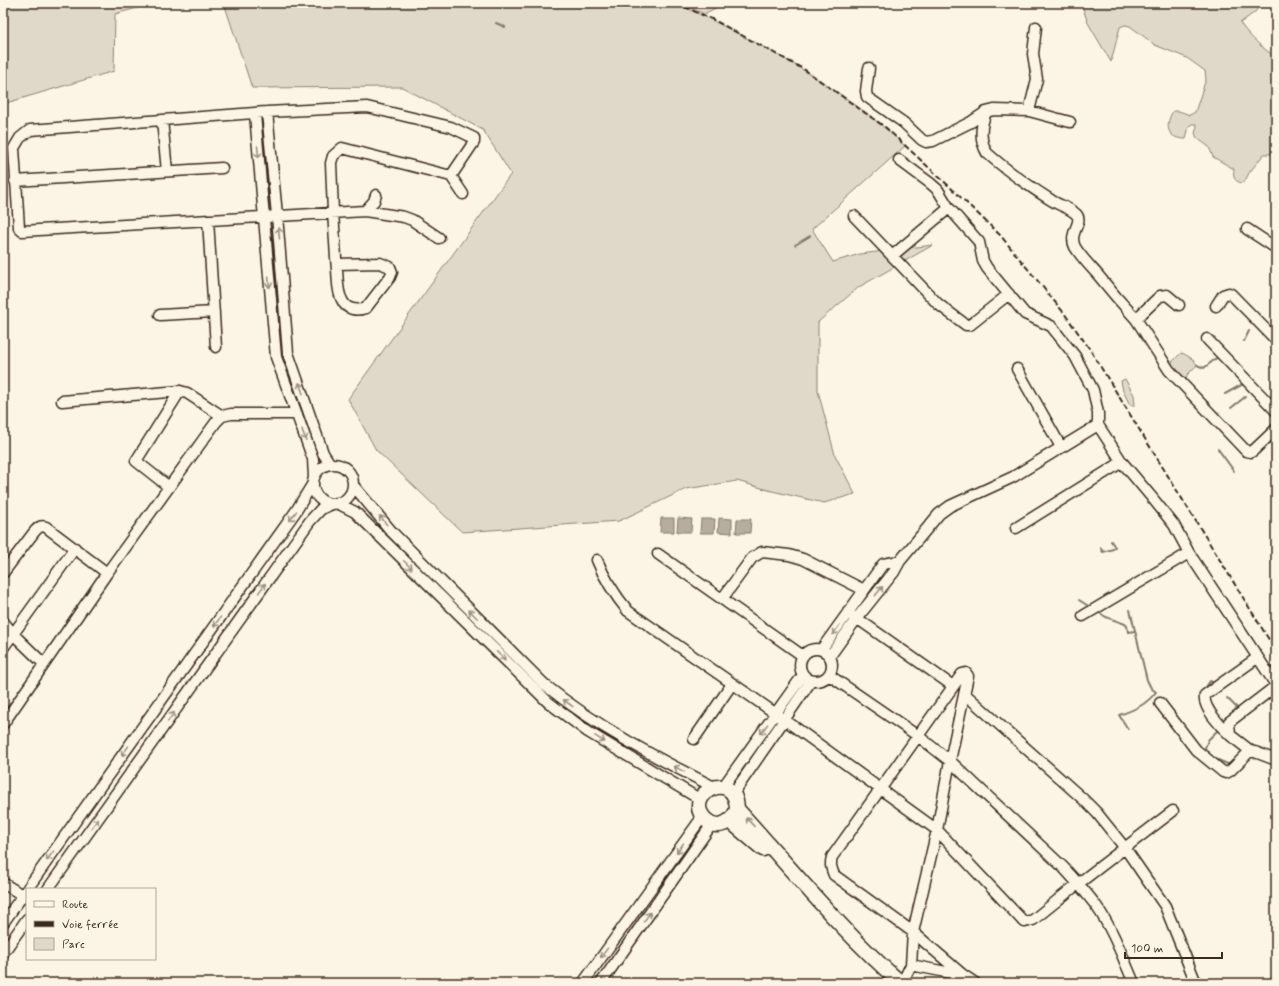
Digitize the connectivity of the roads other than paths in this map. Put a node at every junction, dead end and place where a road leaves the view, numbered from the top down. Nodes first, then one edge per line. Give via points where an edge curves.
1 (1036, 27) dead end
2 (870, 68) dead end
3 (1030, 111) junction
4 (267, 112) junction
5 (986, 112) junction
6 (255, 114) junction
7 (162, 120) junction
8 (1070, 122) dead end
9 (898, 160) dead end
10 (222, 168) dead end
11 (167, 170) junction
12 (451, 176) junction
13 (16, 181) junction
14 (463, 194) dead end
15 (376, 195) dead end
16 (950, 208) junction
17 (365, 211) junction
18 (333, 213) junction
19 (278, 216) junction
20 (854, 216) dead end
21 (264, 217) junction
22 (208, 220) junction
23 (1248, 229) dead end
24 (439, 238) dead end
25 (1276, 248) edge
26 (892, 256) junction
27 (337, 264) junction
28 (1009, 294) junction
29 (1180, 305) dead end
30 (1216, 306) dead end
31 (214, 312) junction
32 (160, 315) dead end
33 (1136, 319) junction
34 (1207, 339) dead end
35 (1276, 340) edge
36 (216, 347) dead end
37 (288, 353) junction
38 (276, 357) junction
39 (1017, 368) dead end
40 (180, 391) junction
41 (62, 401) dead end
42 (1276, 411) edge
43 (297, 414) junction
44 (222, 416) junction
45 (1098, 425) junction
46 (1276, 430) edge
47 (1061, 447) junction
48 (1122, 462) junction
49 (330, 464) junction
50 (314, 480) junction
51 (353, 485) junction
52 (169, 487) junction
53 (334, 504) junction
54 (1016, 528) dead end
55 (75, 548) junction
56 (1189, 553) junction
57 (658, 554) dead end
58 (597, 560) dead end
59 (900, 561) junction
60 (3, 573) edge
61 (108, 573) junction
62 (864, 590) junction
63 (722, 599) junction
64 (848, 612) junction
65 (1083, 616) dead end
66 (857, 618) junction
67 (3, 621) edge
68 (13, 634) junction
69 (3, 648) edge
70 (825, 653) junction
71 (803, 656) junction
72 (1257, 658) junction
73 (44, 664) junction
74 (803, 675) junction
75 (829, 675) junction
76 (812, 681) junction
77 (732, 684) junction
78 (953, 686) junction
79 (1276, 686) edge
80 (965, 694) junction
81 (1160, 703) dead end
82 (775, 713) junction
83 (785, 720) junction
84 (3, 724) edge
85 (141, 728) junction
86 (1230, 735) junction
87 (918, 736) junction
88 (155, 739) junction
89 (694, 739) dead end
90 (1252, 752) junction
91 (1276, 760) edge
92 (950, 761) junction
93 (723, 789) junction
94 (880, 790) junction
95 (701, 800) junction
96 (1173, 811) dead end
97 (734, 815) junction
98 (707, 820) junction
99 (938, 830) junction
100 (1126, 848) junction
101 (3, 883) edge
102 (1079, 883) junction
103 (27, 888) edge
104 (49, 888) edge
105 (26, 889) edge
106 (22, 895) junction
107 (26, 920) edge
108 (3, 923) edge
109 (913, 932) junction
110 (3, 953) edge
111 (911, 965) junction
112 (963, 975) junction
113 (582, 983) edge
114 (601, 983) edge
115 (889, 983) edge
116 (901, 983) edge
117 (975, 983) edge
118 (1134, 983) edge
119 (1196, 983) edge

1 - 3 street via 1033,54 1037,79
2 - 5 street via 866,95 926,142 933,141
3 - 5 street
3 - 8 street
4 - 6 street
4 - 12 street via 367,107 457,129 475,140
4 - 19 street
5 - 33 street via 981,129 987,153 1051,200 1075,213 1079,221 1072,238 1075,247
6 - 7 street
6 -> 21 street
7 - 11 street
7 - 13 street via 30,130 20,138 14,148
9 - 16 street via 930,183
10 - 11 street
11 - 13 street
12 - 14 street
12 - 18 street via 342,148 333,156 331,162
13 - 22 street via 19,228 22,231
15 - 17 street
16 - 26 street
16 - 28 street via 979,242 987,268
17 - 18 street
17 - 24 street via 404,217
18 - 19 street
18 - 27 street
19 - 21 street
37 -> 19 street
20 - 26 street
21 - 22 street
21 -> 38 street
22 - 31 street
23 - 25 street
26 - 28 street via 938,304 966,325 970,325
27 - 27 street via 342,301 352,309 366,308 392,272 390,267 380,263
28 - 45 street via 1025,314 1051,326 1075,356 1092,390 1098,413
29 - 33 street via 1167,295 1160,296
30 - 35 street via 1223,295 1231,294
31 - 32 street
31 - 36 street
33 - 46 street via 1169,370 1243,450 1254,450
34 - 42 street
37 - 38 street
49 -> 37 street via 323,453
38 - 43 street
39 - 47 street
40 - 41 street
40 - 44 street
40 - 52 street via 136,461
43 - 44 street
43 -> 50 street via 313,459
44 - 52 street
45 - 47 street
45 - 48 street
47 - 59 street via 1013,477 950,506 939,514
48 - 54 street
48 - 56 street via 1174,525
49 - 50 street via 320,468
49 - 51 street via 347,468
50 - 53 street via 316,495
50 -> 85 street via 296,511
51 - 53 street via 348,497
93 -> 51 street via 601,726 569,705 545,685 392,532
52 - 61 street
88 -> 53 street via 310,521 321,509
53 -> 95 street via 355,512 548,702 588,732
55 - 60 street via 43,525 39,526
55 - 61 street
55 - 68 street
56 - 65 street
56 - 72 street
57 - 63 street
58 - 77 street via 614,594 628,611
59 - 62 street via 883,564
66 -> 59 street
61 - 73 street
62 - 63 street via 802,559 762,552 752,558
62 - 64 street
63 - 71 street
64 - 66 street
64 -> 70 street
66 - 70 street
66 - 78 street
67 - 68 street
68 - 69 street
68 - 73 street
70 - 71 street via 811,650
70 - 75 street via 832,665
71 - 74 street via 800,665
72 - 79 street
72 - 86 street via 1205,695 1204,701 1210,714
73 - 84 street
74 - 76 street
74 - 82 street
75 - 76 street via 821,681
75 - 87 street
76 - 83 street
77 - 82 street
77 - 89 street
78 - 80 street via 966,672 968,676
78 - 87 street
79 - 86 street via 1231,719
80 - 92 street
80 - 100 street via 1083,799
81 - 90 street via 1196,750 1223,772 1230,771 1247,753
82 - 83 street
82 -> 93 street
83 - 93 street
83 - 94 street
85 - 88 street
85 -> 103 street
86 - 90 street
87 - 92 street
87 - 94 street
104 -> 88 street
90 - 91 street
92 - 99 street
92 - 102 street
93 - 95 highway via 704,794
93 - 97 highway via 737,801
94 - 99 street
94 - 109 street via 832,857 831,868 834,875
95 - 98 highway via 700,808
96 - 100 street
97 - 98 highway via 725,824 718,825
97 - 115 highway via 854,952
116 -> 97 highway via 876,961
98 -> 113 street
114 -> 98 street
99 - 102 street via 1025,922 1033,920
99 - 109 street
100 - 102 street
100 - 119 street via 1165,906
101 - 106 street
102 - 118 street via 1108,924
105 -> 106 street
106 - 108 street
107 - 110 street
109 - 111 street
109 - 112 street
111 - 112 street
111 - 116 street
112 - 117 street

